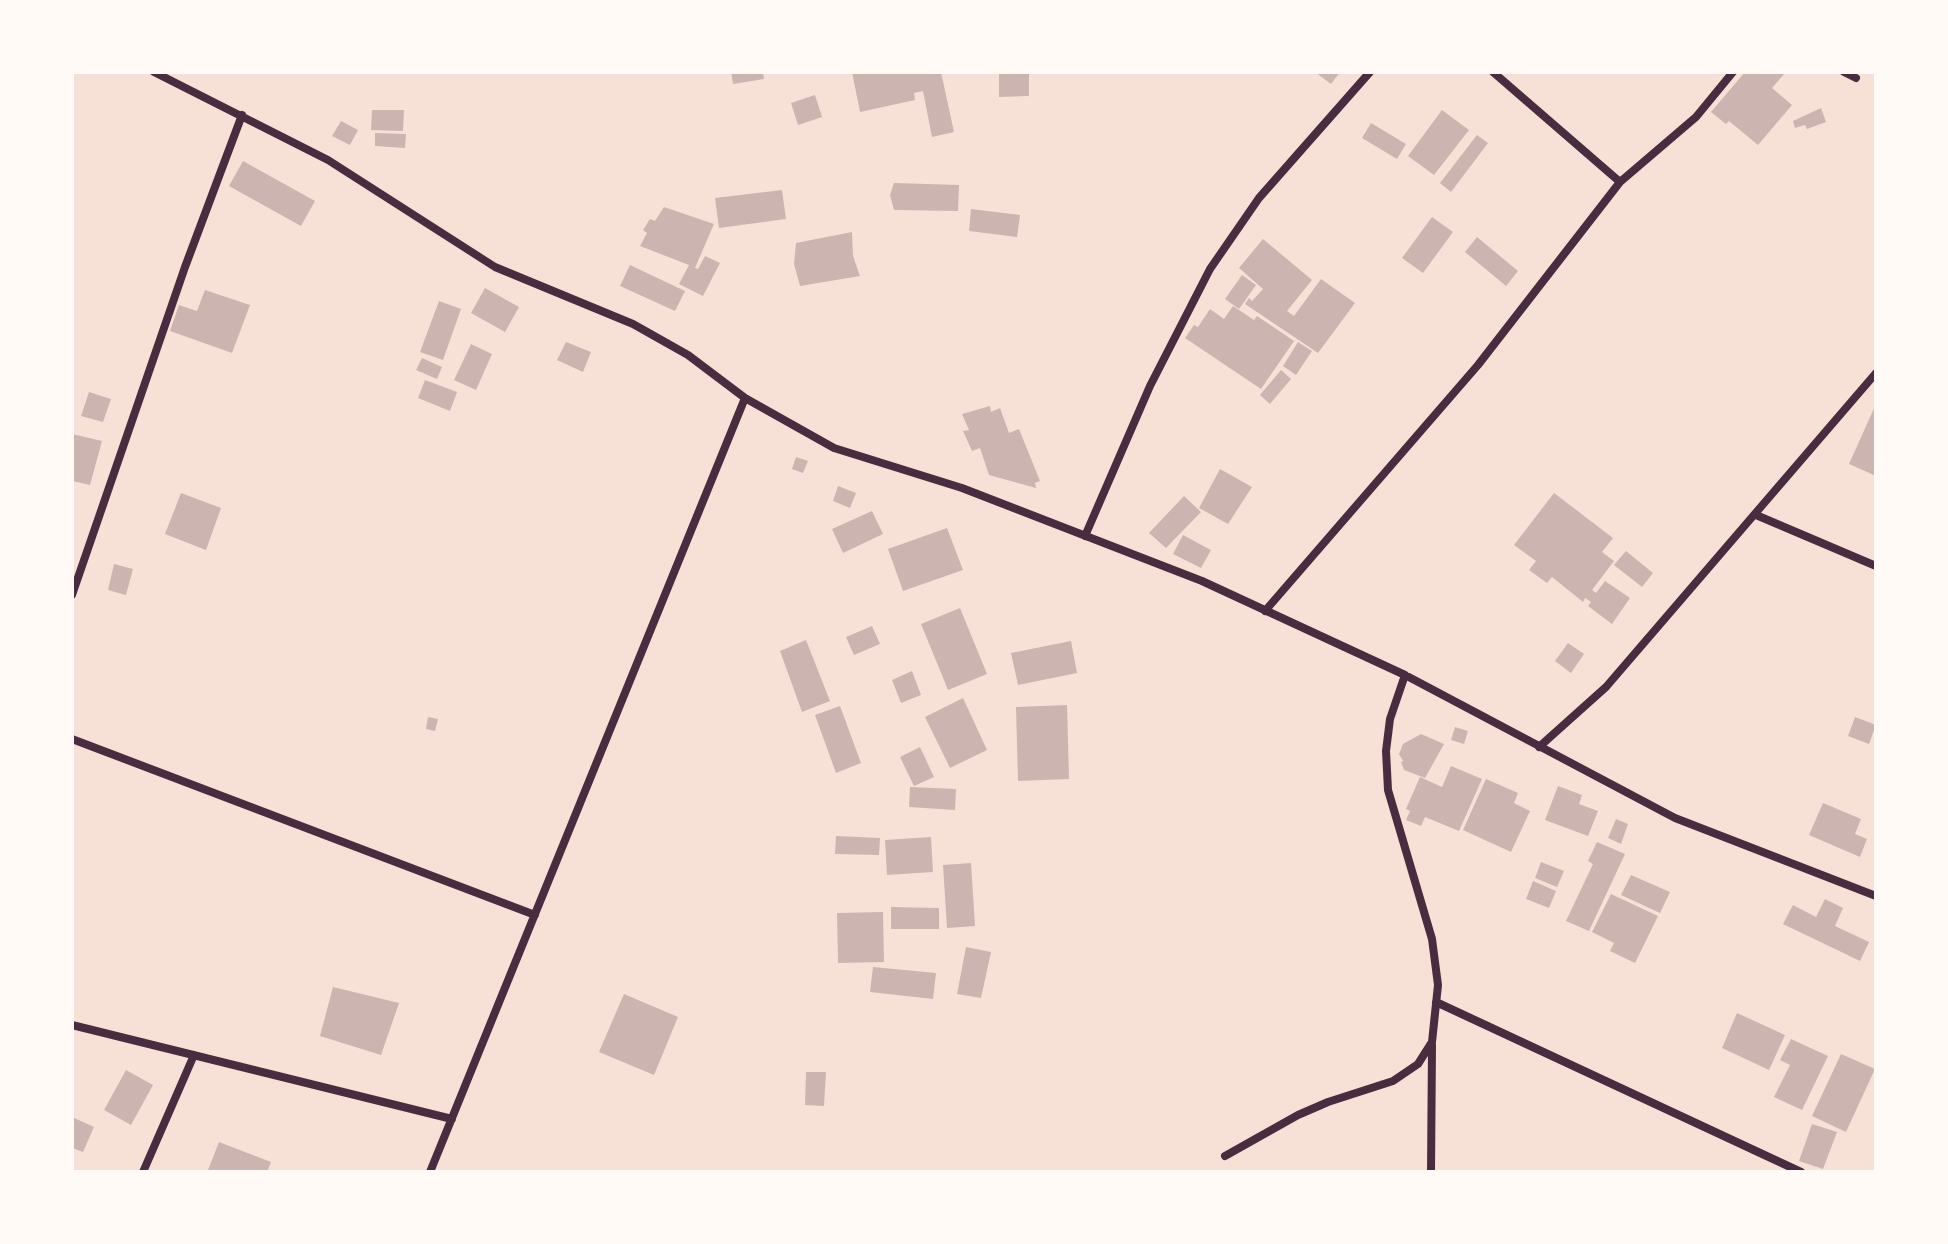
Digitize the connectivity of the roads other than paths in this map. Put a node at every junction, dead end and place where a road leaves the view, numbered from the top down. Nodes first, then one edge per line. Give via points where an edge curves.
1 (154, 72) edge
2 (1370, 72) edge
3 (1493, 72) edge
4 (1733, 72) edge
5 (1844, 72) edge
6 (1856, 78) dead end
7 (242, 115) junction
8 (1620, 182) junction
9 (1876, 373) edge
10 (745, 398) junction
11 (1756, 515) junction
12 (1085, 536) junction
13 (1876, 566) edge
14 (72, 595) edge
15 (1265, 611) junction
16 (1405, 675) junction
17 (72, 739) edge
18 (1539, 747) junction
19 (1876, 896) edge
20 (535, 915) junction
21 (1436, 1002) junction
22 (72, 1025) edge
23 (1432, 1042) junction
24 (194, 1055) junction
25 (452, 1119) junction
26 (1225, 1156) dead end
27 (143, 1172) edge
28 (430, 1172) edge
29 (1431, 1172) edge
30 (1801, 1172) edge

1 - 7 street
2 - 12 street via 1259,198 1210,269 1150,386
3 - 8 street
4 - 8 street via 1696,117
5 - 6 street
7 - 10 street via 328,160 495,267 633,324 688,355
7 - 14 street
8 - 15 street via 1478,365
9 - 11 street
10 - 12 street via 834,448 962,488
10 - 20 street
11 - 13 street
11 - 18 street via 1606,687
12 - 15 street
15 - 16 street
16 - 18 street
16 - 21 street via 1390,719 1388,790 1432,939
17 - 20 street
18 - 19 street via 1675,818
20 - 25 street
21 - 23 street
21 - 30 street
22 - 24 street
23 - 26 street via 1418,1064 1393,1081 1308,1111
23 - 29 street
24 - 25 street
24 - 27 street
25 - 28 street

